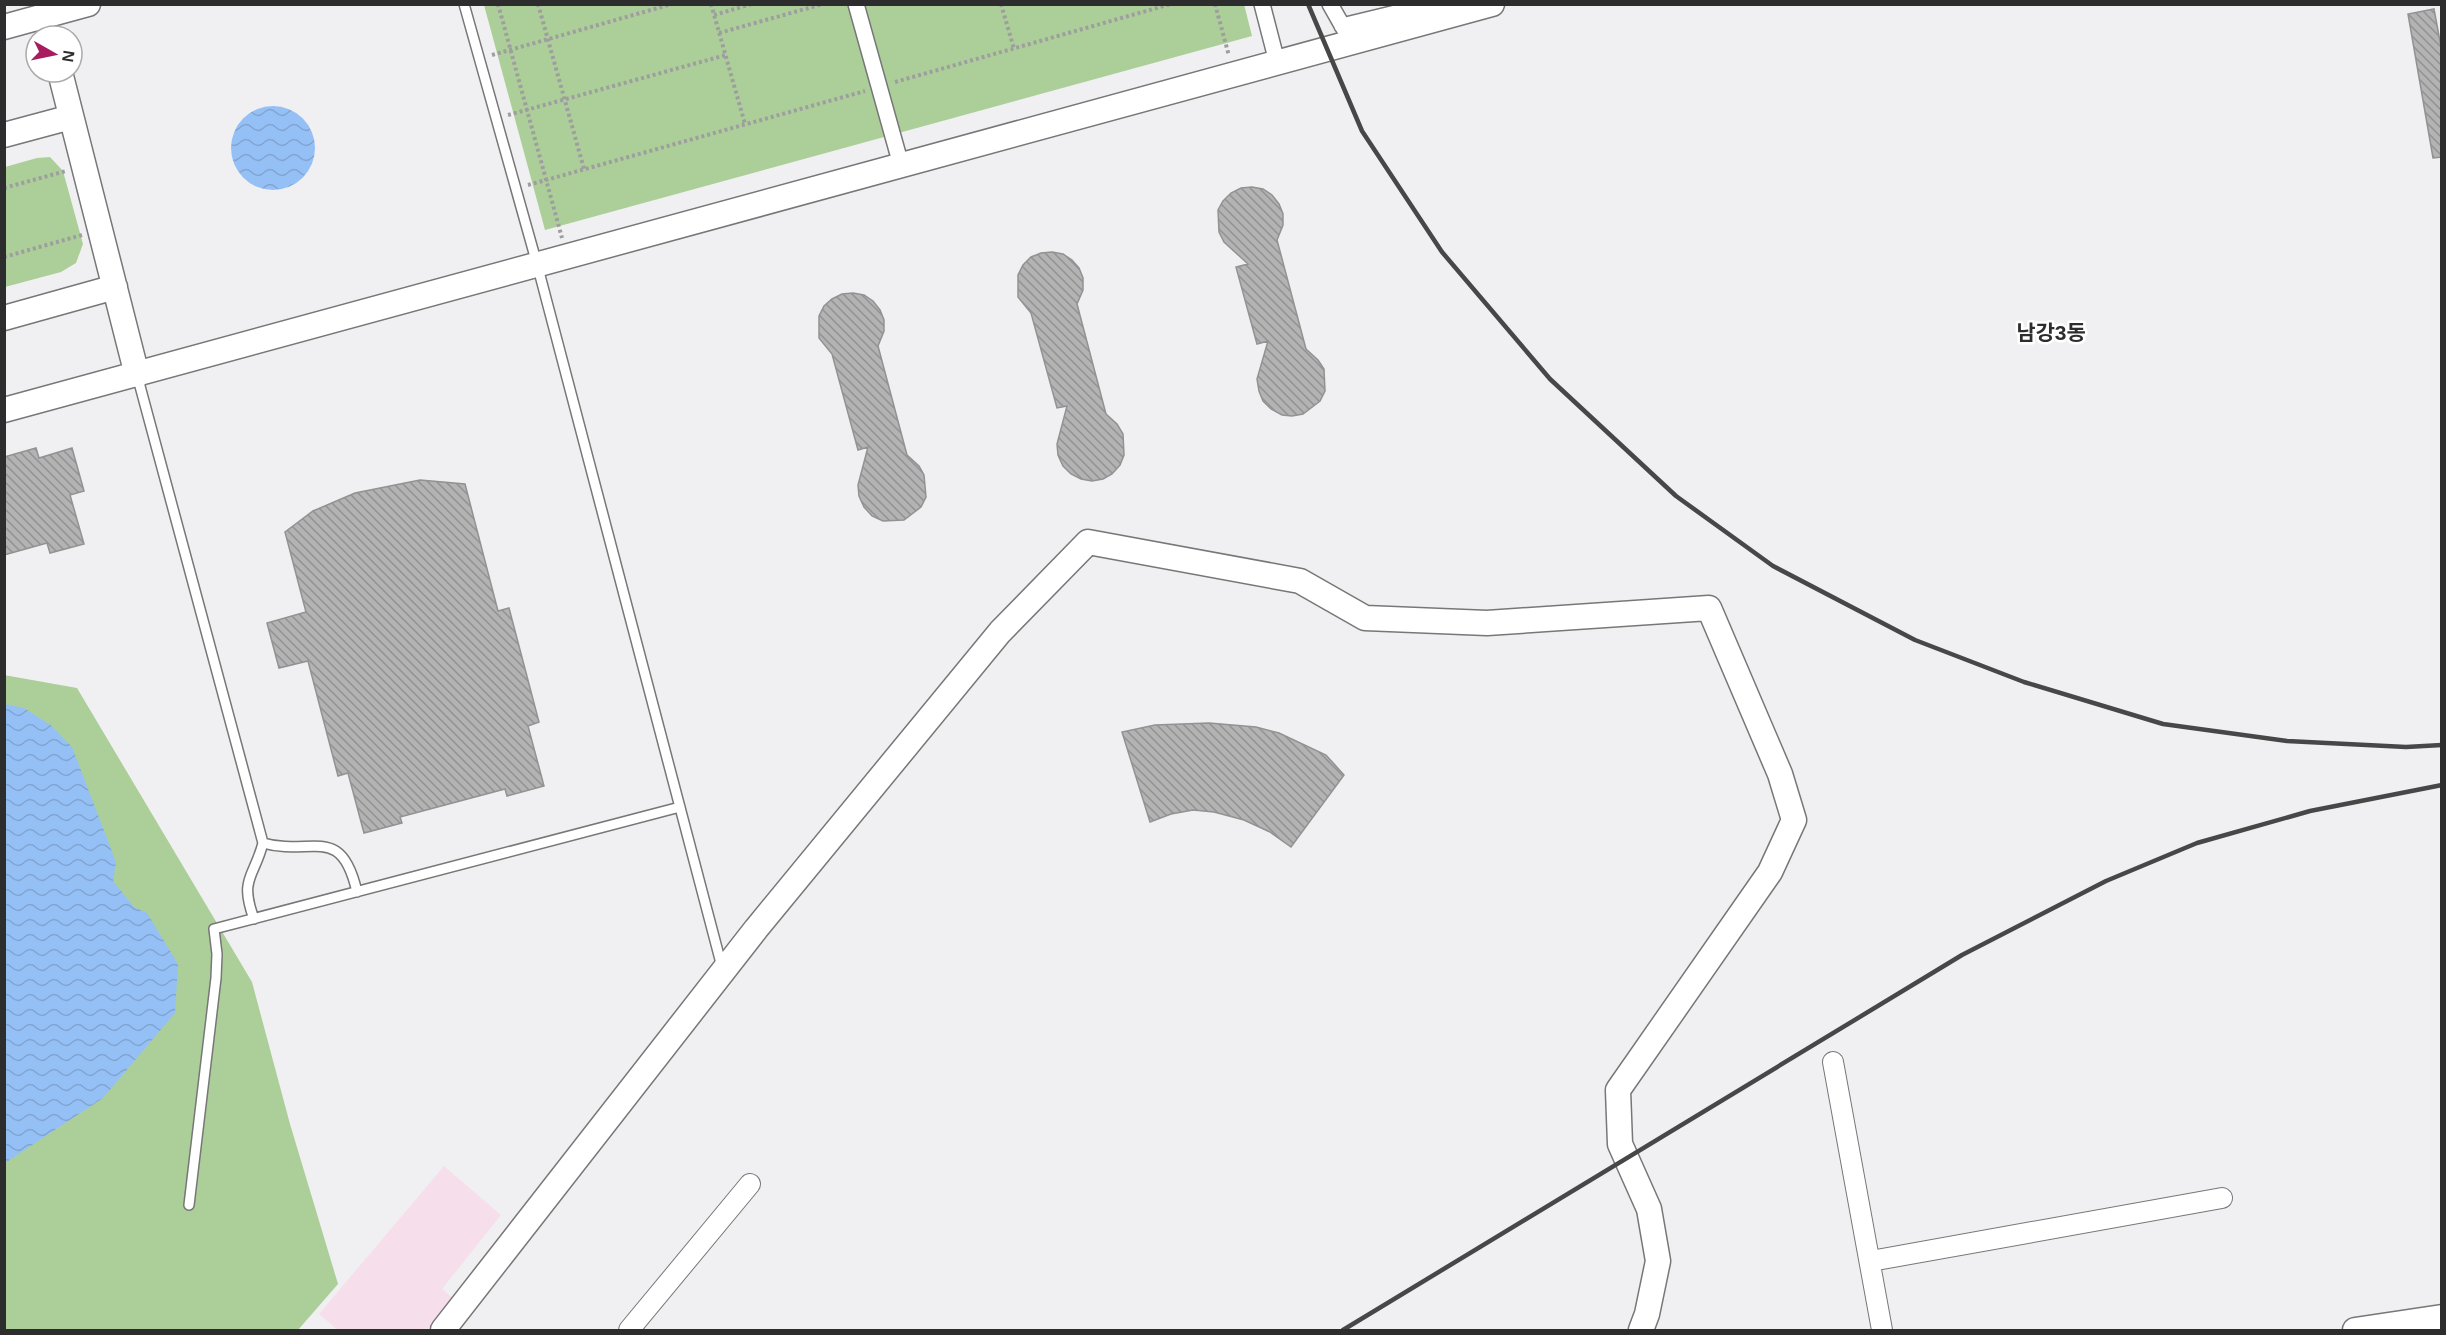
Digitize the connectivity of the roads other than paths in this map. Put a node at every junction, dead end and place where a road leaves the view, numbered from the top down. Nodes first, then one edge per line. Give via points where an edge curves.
1 (88, 4) edge
2 (464, 4) edge
3 (856, 4) edge
4 (1262, 4) edge
5 (1330, 4) edge
6 (1433, 4) edge
7 (1492, 4) edge
8 (51, 24) edge
9 (4, 27) edge
10 (24, 27) edge
11 (1347, 34) junction
12 (1277, 62) junction
13 (63, 84) edge
14 (71, 117) junction
15 (4, 135) edge
16 (901, 165) junction
17 (537, 264) junction
18 (115, 287) junction
19 (4, 318) edge
20 (137, 375) junction
21 (4, 410) edge
22 (680, 807) junction
23 (263, 843) junction
24 (357, 892) junction
25 (254, 919) junction
26 (723, 972) junction
27 (1833, 1062) dead end
28 (750, 1184) dead end
29 (2222, 1198) dead end
30 (189, 1205) dead end
31 (1871, 1261) junction
32 (2442, 1317) edge
33 (443, 1330) edge
34 (629, 1330) edge
35 (1641, 1330) edge
36 (1882, 1330) edge
37 (2355, 1330) edge

1 - 8 street
2 - 17 lane
3 - 16 street
4 - 12 street
5 - 11 street
6 - 11 street
7 - 11 street
9 - 10 street
11 - 12 street
12 - 16 street
13 - 14 street
14 - 15 street
14 - 18 street
16 - 17 street
17 - 20 street
17 - 22 lane
18 - 19 street
18 - 20 street
20 - 21 street
20 - 23 lane
22 - 24 lane
22 - 26 lane
23 - 24 lane via 317,845 333,850 346,859
23 - 25 lane via 247,885
24 - 25 lane
25 - 30 lane via 214,929 216,978
26 - 33 street
26 - 35 street via 1000,632 1088,542 1300,581 1365,618 1487,623 1709,608 1780,774 1794,820 1770,872 1618,1090 1620,1144 1649,1209 1658,1261
27 - 31 street
28 - 34 street
29 - 31 street
31 - 36 street
32 - 37 street

